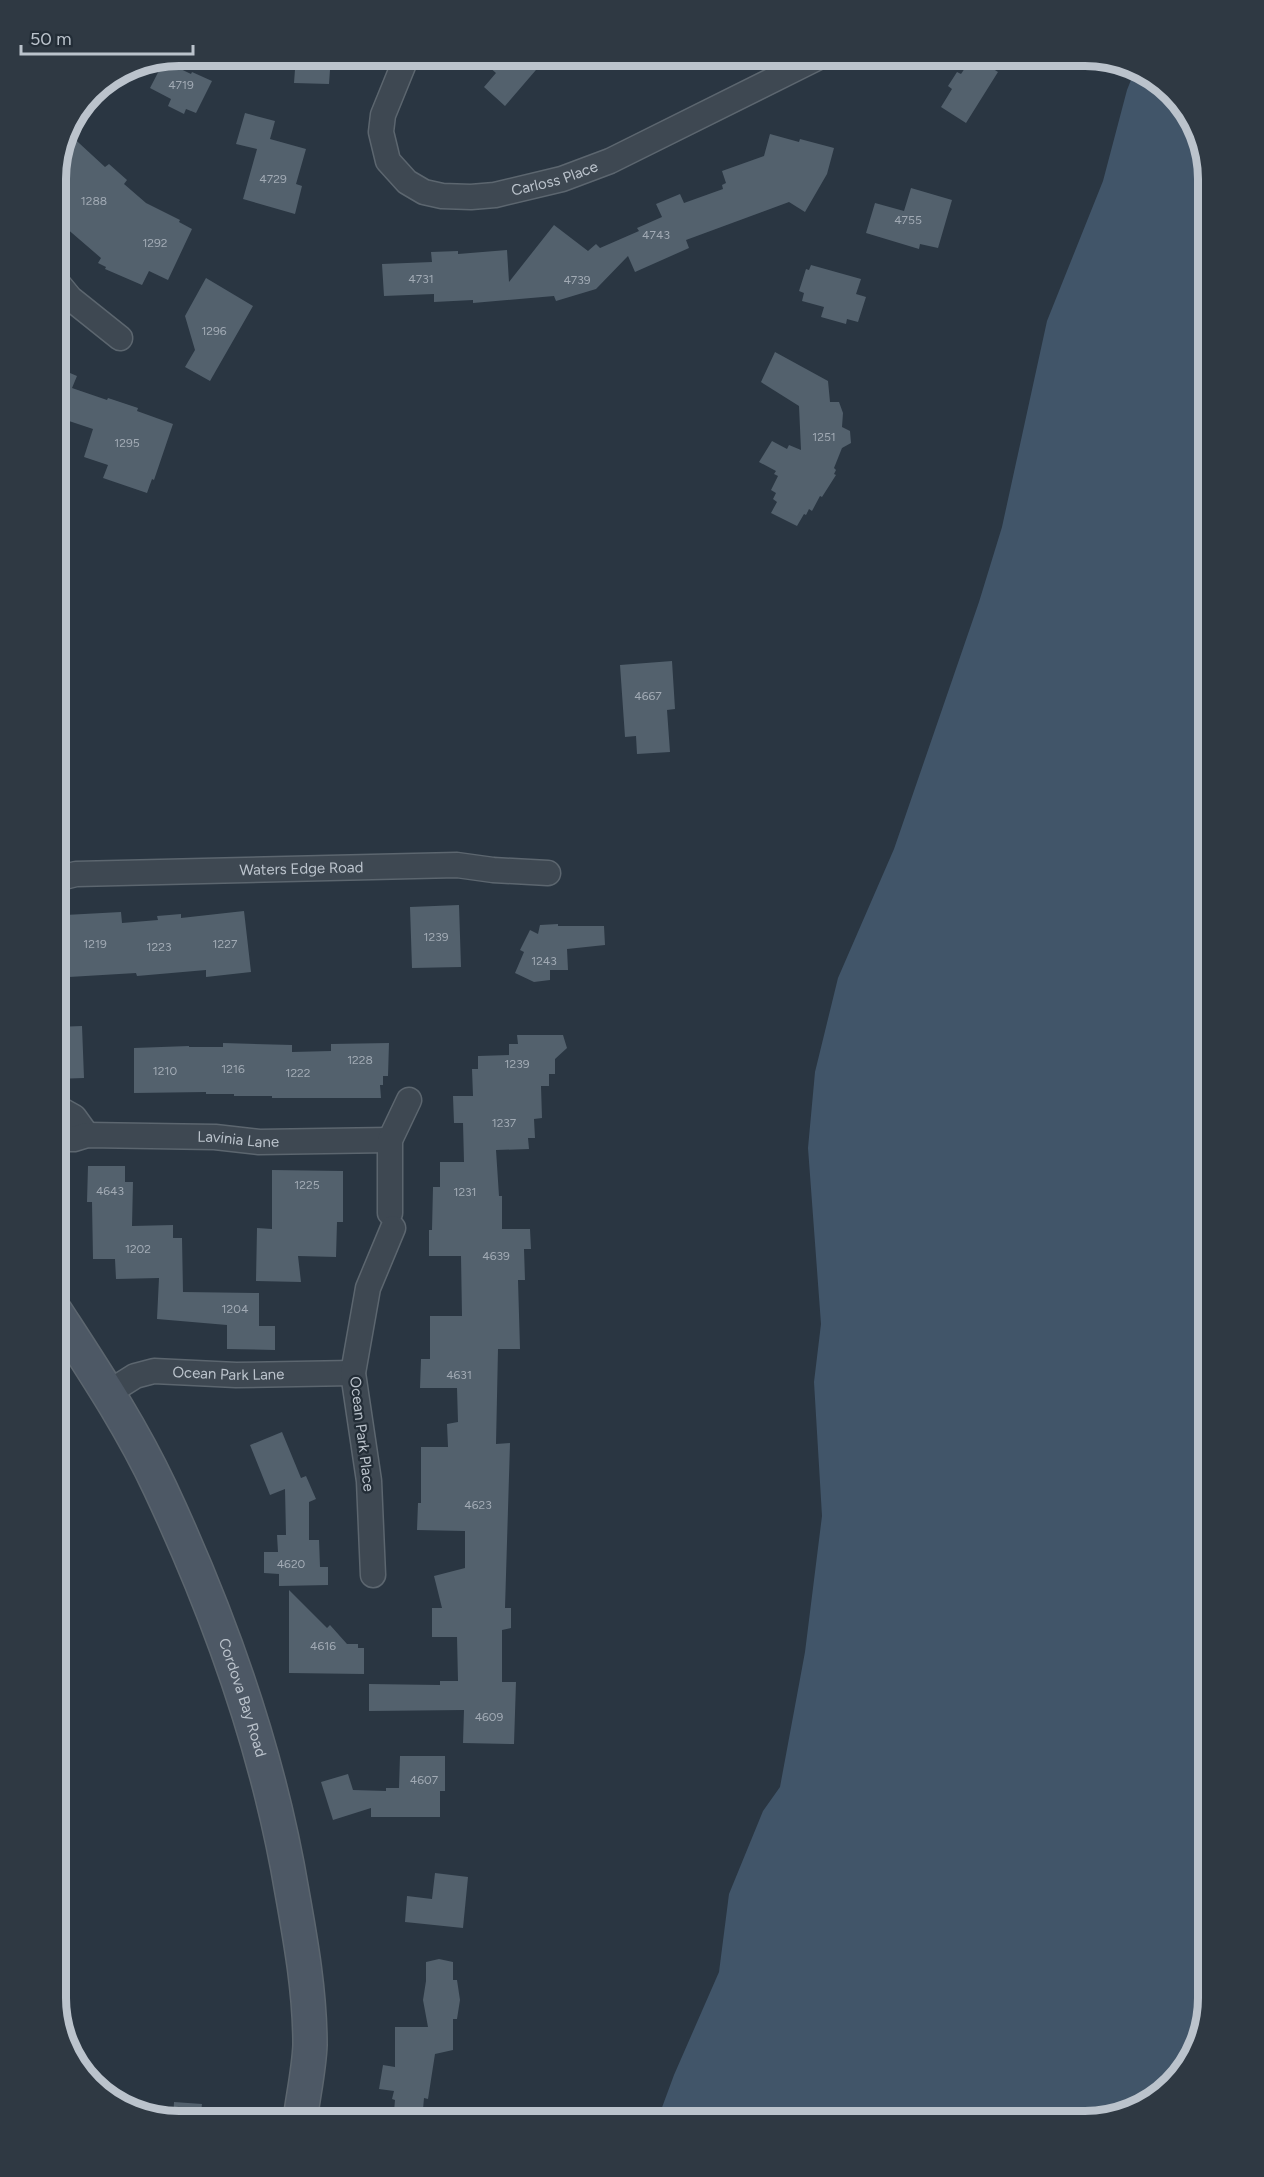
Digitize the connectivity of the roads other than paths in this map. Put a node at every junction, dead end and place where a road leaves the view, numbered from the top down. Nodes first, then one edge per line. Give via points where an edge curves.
1 (403, 66) edge
2 (801, 66) edge
3 (66, 293) edge
4 (120, 338) dead end
5 (548, 873) dead end
6 (66, 876) edge
7 (409, 1100) dead end
8 (66, 1113) edge
9 (87, 1135) junction
10 (66, 1139) edge
11 (390, 1140) junction
12 (66, 1328) edge
13 (353, 1373) junction
14 (108, 1393) junction
15 (373, 1575) dead end
16 (301, 2111) edge

1 - 2 street, Carloss Place via 383,115 381,132 388,161 407,182 424,192 471,197 562,179 609,161
3 - 4 street
5 - 6 street, Waters Edge Road via 457,865
7 - 11 street
8 - 9 street
9 - 10 street, Lavinia Lane
9 - 11 street, Lavinia Lane via 215,1137 259,1142
11 - 13 street, Ocean Park Place via 391,1221 368,1288
12 - 14 main road, Cordova Bay Road
13 - 14 street, Ocean Park Lane via 236,1375 154,1371 135,1376
13 - 15 street, Ocean Park Place via 369,1481
14 - 16 main road, Cordova Bay Road via 159,1487 223,1637 270,1789 285,1846 305,1963 310,2046

